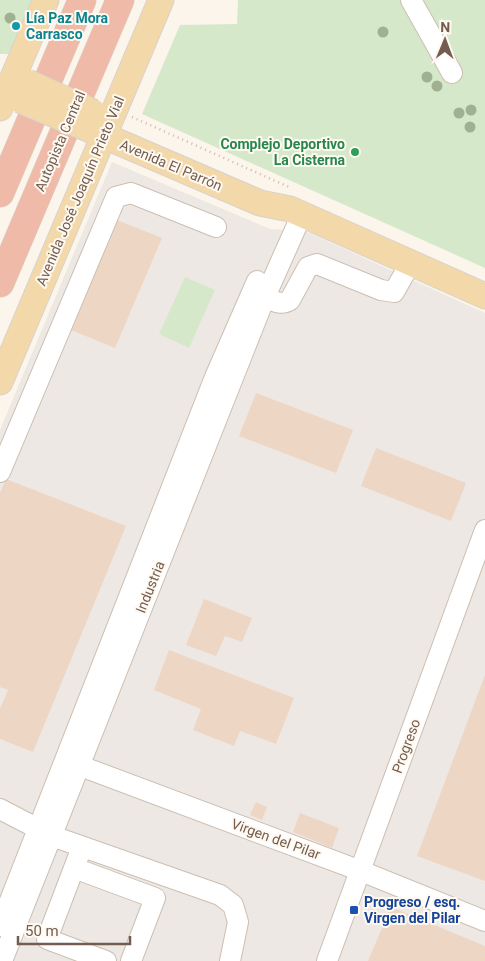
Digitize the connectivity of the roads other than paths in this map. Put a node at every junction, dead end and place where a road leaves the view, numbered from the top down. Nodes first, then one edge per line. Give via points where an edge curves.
1 (46, 0) edge
2 (82, 0) edge
3 (120, 0) edge
4 (161, 0) edge
5 (411, 0) edge
6 (452, 73) dead end
7 (10, 89) edge
8 (98, 124) junction
9 (0, 193) edge
10 (296, 211) junction
11 (216, 227) dead end
12 (411, 262) junction
13 (0, 283) edge
14 (485, 296) edge
15 (265, 297) junction
16 (0, 382) edge
17 (0, 472) edge
18 (485, 530) edge
19 (72, 763) junction
20 (0, 809) edge
21 (45, 833) junction
22 (82, 847) junction
23 (74, 868) junction
24 (361, 871) junction
25 (485, 921) edge
26 (0, 926) edge
27 (2, 961) edge
28 (106, 961) edge
29 (131, 961) edge
30 (230, 961) edge
31 (327, 961) edge

1 - 7 main road
2 - 9 highway
3 - 13 highway, Autopista Central
4 - 8 main road, Avenida José Joaquín Prieto Vial
5 - 6 street
7 - 8 main road, Avenida El Parrón, bridge
8 - 10 main road, Avenida El Parrón via 260,203
8 - 16 main road, Avenida José Joaquín Prieto Vial
10 - 12 main road, Avenida El Parrón
10 - 15 street, Industria
10 - 19 street, Industria via 215,377
11 - 17 street via 131,193 116,197
12 - 14 main road, Avenida El Parrón
12 - 15 street via 394,292 381,290 317,264 308,267 290,300 285,303
15 - 19 street, Industria
18 - 24 street, Progreso
19 - 21 street, Industria
19 - 24 street, Virgen del Pilar
20 - 21 street
21 - 22 street
21 - 26 street, Industria
21 - 27 street, Industria
22 - 23 street
22 - 30 street via 220,895 233,906 238,922
23 - 28 street via 47,938
23 - 29 street via 155,898
24 - 25 street, Virgen del Pilar
24 - 31 street, Progreso

